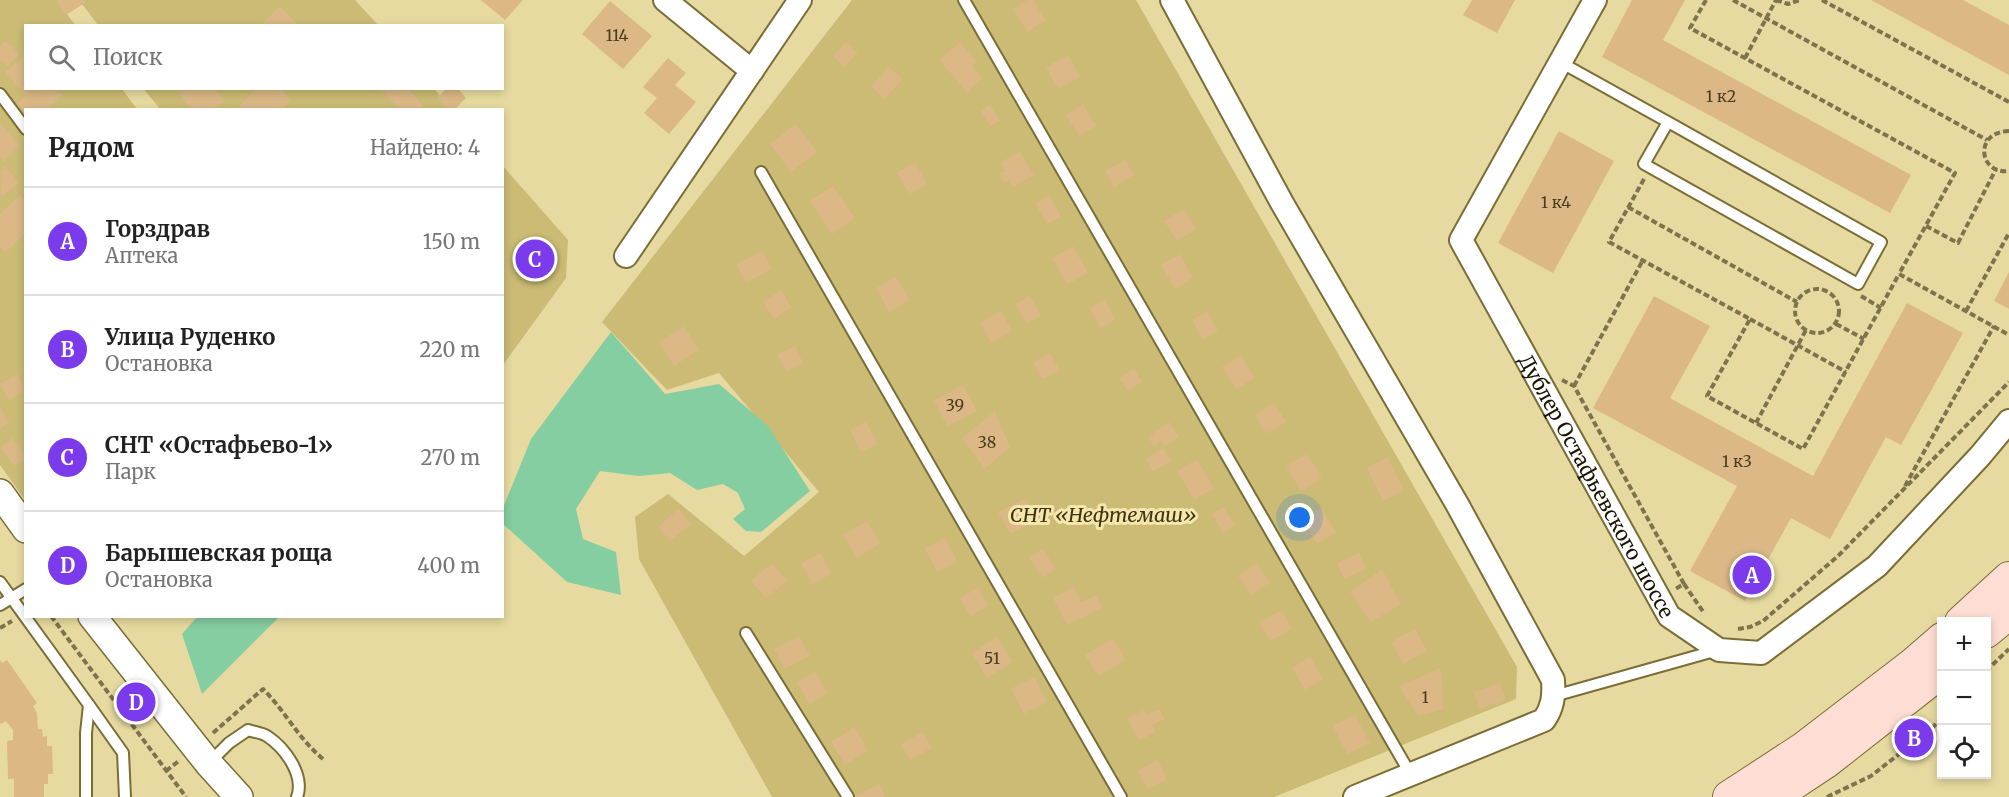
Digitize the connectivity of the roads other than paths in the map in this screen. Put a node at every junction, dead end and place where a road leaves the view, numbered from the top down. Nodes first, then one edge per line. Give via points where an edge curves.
1 (665, 0) edge
2 (800, 0) edge
3 (964, 0) edge
4 (1172, 0) edge
5 (1595, 0) edge
6 (1560, 62) junction
7 (752, 71) junction
8 (0, 94) edge
9 (1668, 122) junction
10 (24, 126) edge
11 (762, 172) dead end
12 (626, 256) dead end
13 (2009, 422) edge
14 (0, 494) edge
15 (24, 526) edge
16 (2009, 578) edge
17 (0, 582) edge
18 (24, 590) edge
19 (11, 598) junction
20 (0, 605) edge
21 (2009, 613) edge
22 (24, 616) edge
23 (1965, 617) edge
24 (26, 618) edge
25 (94, 618) edge
26 (1991, 628) edge
27 (746, 633) dead end
28 (1937, 643) edge
29 (1719, 650) junction
30 (1937, 674) edge
31 (1554, 696) junction
32 (90, 705) junction
33 (209, 764) junction
34 (1411, 775) junction
35 (298, 793) edge
36 (86, 797) edge
37 (125, 797) edge
38 (239, 797) edge
39 (848, 797) edge
40 (1121, 797) edge
41 (1355, 797) edge
42 (1729, 797) edge
43 (1773, 797) edge

1 - 7 street
2 - 7 street
3 - 34 lane
4 - 31 street via 1282,203 1543,659
5 - 6 street, Дублер Остафьевского шоссе
6 - 9 lane
6 - 29 street, Дублер Остафьевского шоссе via 1461,240 1670,616
7 - 12 street
8 - 10 lane
9 - 9 lane via 1644,164 1858,284 1881,242
11 - 40 lane
13 - 29 street via 1877,566 1761,653
14 - 15 street
16 - 23 main road
17 - 19 lane
18 - 19 lane
19 - 20 lane
19 - 22 lane
21 - 26 main road
24 - 32 lane
25 - 33 street
27 - 39 lane
28 - 42 main road via 1804,748
29 - 31 lane
30 - 43 main road via 1827,762
31 - 34 street via 1544,720
32 - 36 lane
32 - 37 lane via 123,753
33 - 35 lane via 248,730 266,735 293,764
33 - 38 street
34 - 41 street

